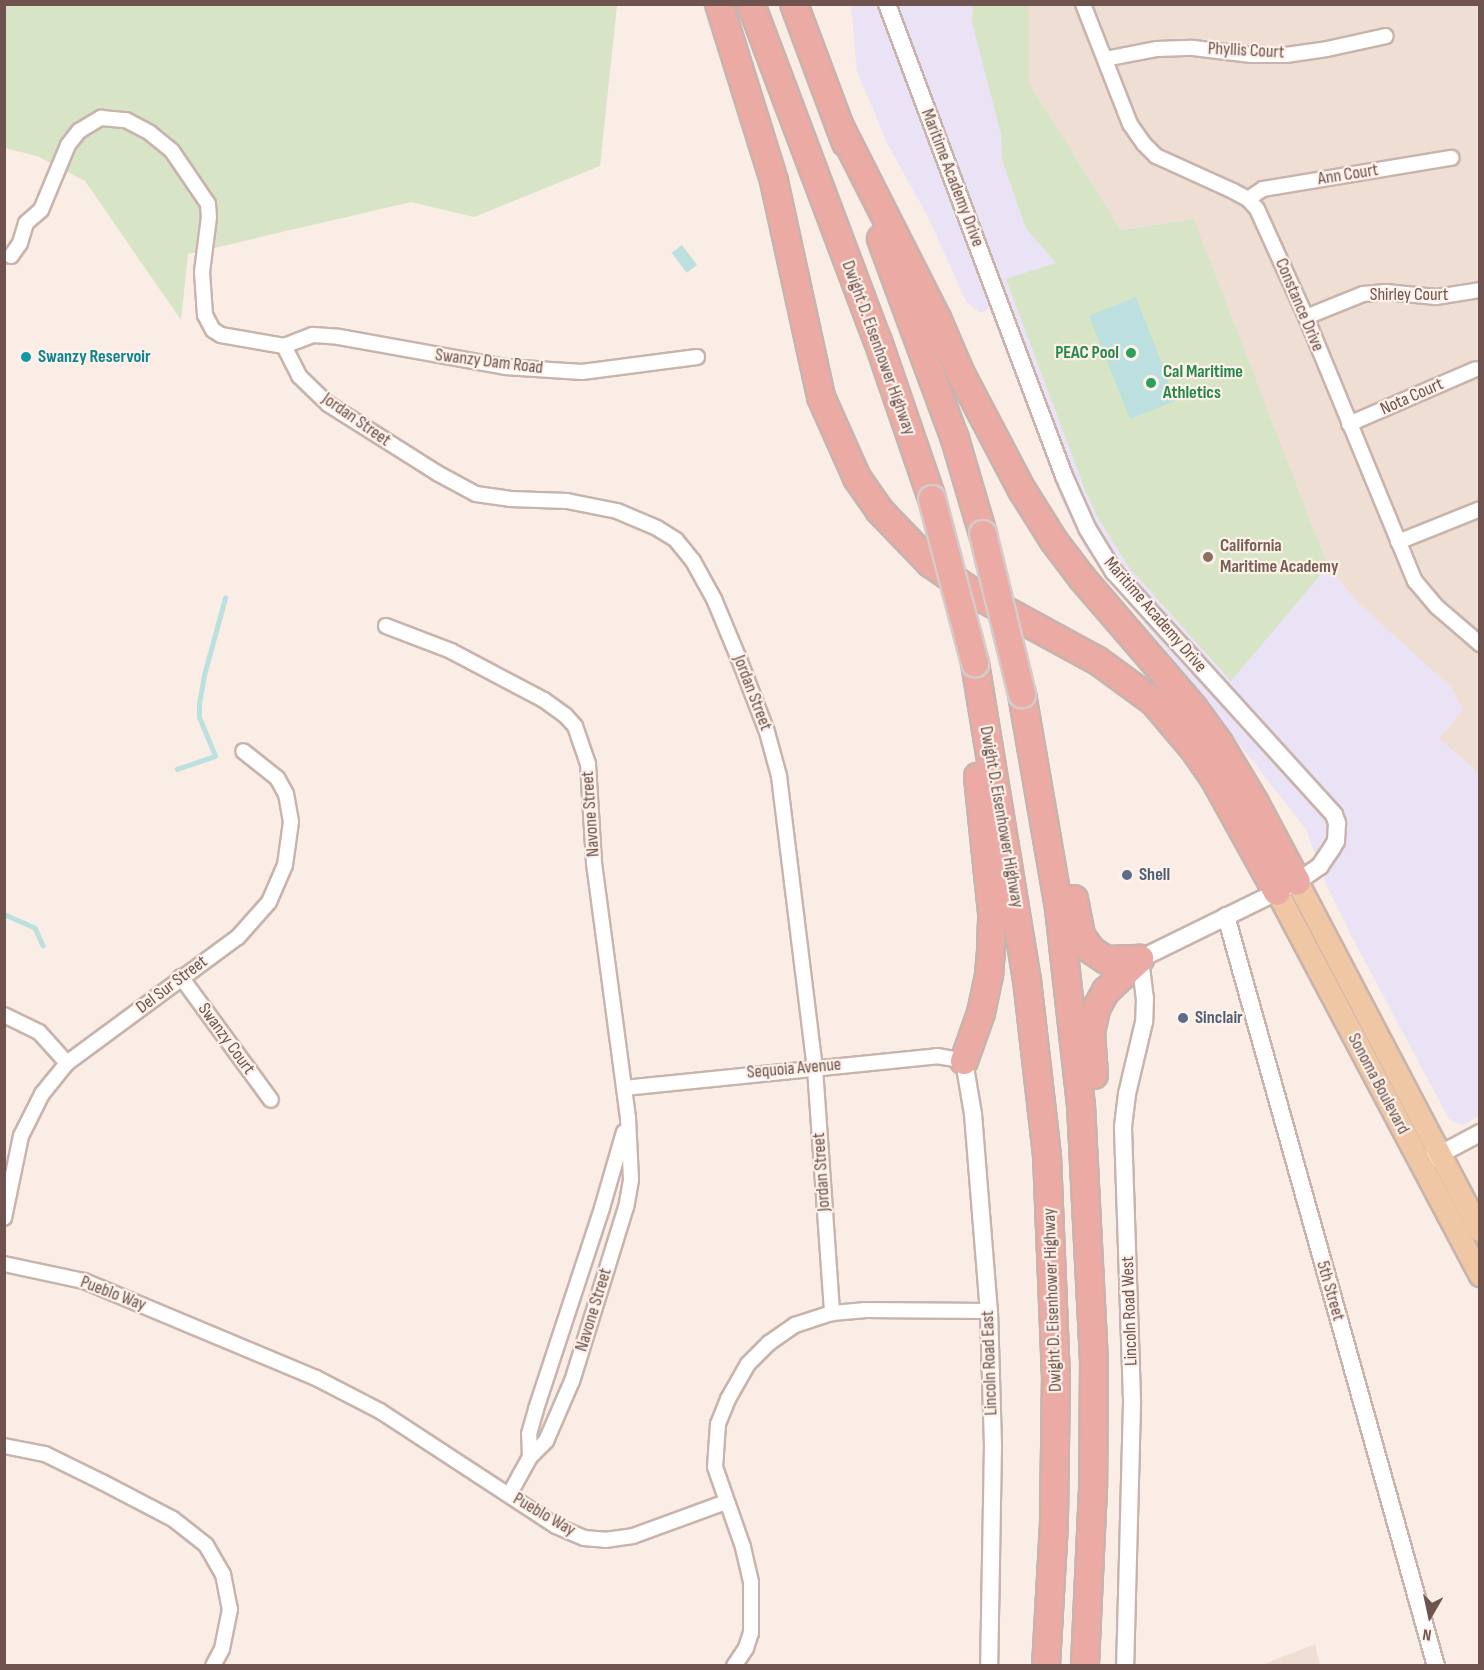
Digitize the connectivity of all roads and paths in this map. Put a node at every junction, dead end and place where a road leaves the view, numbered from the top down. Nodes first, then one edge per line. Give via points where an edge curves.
1 (719, 4) edge
2 (751, 4) edge
3 (795, 4) edge
4 (887, 4) edge
5 (1083, 4) edge
6 (1386, 36) dead end
7 (1105, 59) junction
8 (840, 127) junction
9 (1451, 159) dead end
10 (1248, 199) junction
11 (11, 256) dead end
12 (1479, 290) edge
13 (1306, 317) junction
14 (284, 346) junction
15 (697, 357) dead end
16 (1476, 369) dead end
17 (1349, 424) junction
18 (1479, 509) edge
19 (1398, 542) junction
20 (386, 626) dead end
21 (1479, 644) edge
22 (975, 663) junction
23 (1029, 744) junction
24 (243, 751) dead end
25 (1287, 887) junction
26 (1226, 916) junction
27 (1140, 959) junction
28 (181, 977) junction
29 (4, 1015) edge
30 (964, 1061) junction
31 (68, 1064) junction
32 (815, 1068) junction
33 (624, 1088) junction
34 (271, 1100) dead end
35 (628, 1118) junction
36 (1479, 1132) edge
37 (1430, 1160) junction
38 (4, 1218) edge
39 (1479, 1231) edge
40 (4, 1264) edge
41 (1479, 1276) edge
42 (1092, 1296) junction
43 (989, 1311) junction
44 (832, 1313) junction
45 (4, 1446) edge
46 (530, 1457) junction
47 (509, 1495) junction
48 (726, 1502) junction
49 (213, 1665) edge
50 (734, 1665) edge
51 (988, 1665) edge
52 (1046, 1665) edge
53 (1085, 1665) edge
54 (1125, 1665) edge
55 (1436, 1665) edge

1 - 25 highway via 774,181 820,397 857,478 879,510 930,563 975,594 1098,661 1154,702 1187,740
2 - 22 highway, Dwight D. Eisenhower Highway, bridge via 878,341 932,499
3 - 8 highway, Dwight D. Eisenhower Highway
4 - 25 street, Maritime Academy Drive via 1064,476 1099,550 1114,572 1334,815 1338,830 1332,848 1320,866
5 - 7 street
6 - 7 street, Phyllis Court via 1287,55 1252,56 1193,48 1157,49
7 - 10 street via 1130,124 1156,156
8 - 23 highway, Dwight D. Eisenhower Highway, bridge via 955,439 1022,693
8 - 25 highway via 1022,490 1082,578 1212,734 1255,803
9 - 10 street, Ann Court via 1263,189
10 - 13 street, Constance Drive via 1257,209
11 - 14 street via 26,223 41,210 68,145 91,122 126,120 172,151 208,204 202,272 205,315 213,330 221,335
12 - 13 street, Shirley Court via 1437,297 1363,294
13 - 17 street, Constance Drive
14 - 15 street, Swanzy Dam Road via 313,336 339,337 505,367 582,372
14 - 32 street, Jordan Street via 299,376 328,404 476,494 567,501 617,511 676,540 693,561 740,659 767,732 778,776
16 - 17 street, Nota Court
17 - 19 street, Constance Drive
18 - 19 street
19 - 21 street, Constance Drive via 1415,581 1437,607
20 - 33 street, Navone Street via 451,651 534,694 575,726 588,764 594,863
22 - 30 highway via 974,732 992,913 989,974 981,1013
22 - 52 highway, Dwight D. Eisenhower Highway via 1027,980 1047,1155 1056,1376 1054,1523
23 - 27 highway via 1064,834 1083,941 1106,960
23 - 42 highway, Dwight D. Eisenhower Highway via 1049,846 1067,973 1082,1105
24 - 28 street, Del Sur Street via 277,778 286,794 291,822 285,865 269,902 254,922
25 - 26 street, Maritime Academy Drive
25 - 37 main road, Sonoma Boulevard
26 - 27 street, Maritime Academy Drive
26 - 55 street, 5th Street
27 - 42 highway via 1106,991 1092,1023 1104,1202
27 - 54 street, Lincoln Road West via 1144,1022 1123,1128 1132,1404
28 - 31 street, Del Sur Street
28 - 34 street, Swanzy Court
29 - 31 street via 39,1032
30 - 32 street, Sequoia Avenue via 937,1056
30 - 43 street, Lincoln Road East via 973,1114
31 - 38 street, Del Sur Street via 42,1094 21,1136
32 - 33 street, Sequoia Avenue
32 - 44 street, Jordan Street
33 - 35 street, Navone Street
35 - 46 street, Navone Street via 529,1434
35 - 46 street, Navone Street via 631,1180 626,1207 572,1381 546,1441
36 - 37 street
37 - 39 main road, Sonoma Boulevard
37 - 41 main road, Sonoma Boulevard
40 - 47 street, Pueblo Way via 84,1281 316,1377 380,1411
42 - 53 highway, Dwight D. Eisenhower Highway via 1093,1488
43 - 44 street
43 - 51 street, Lincoln Road East via 993,1445
44 - 48 street via 795,1325 769,1342 748,1364 728,1399 718,1424 715,1467
45 - 49 street via 45,1454 196,1534 216,1559 228,1589 230,1610 222,1649
46 - 47 street, Navone Street
47 - 48 street, Pueblo Way via 556,1526 584,1538 605,1539 633,1536
48 - 50 street via 748,1570 753,1614 746,1648

